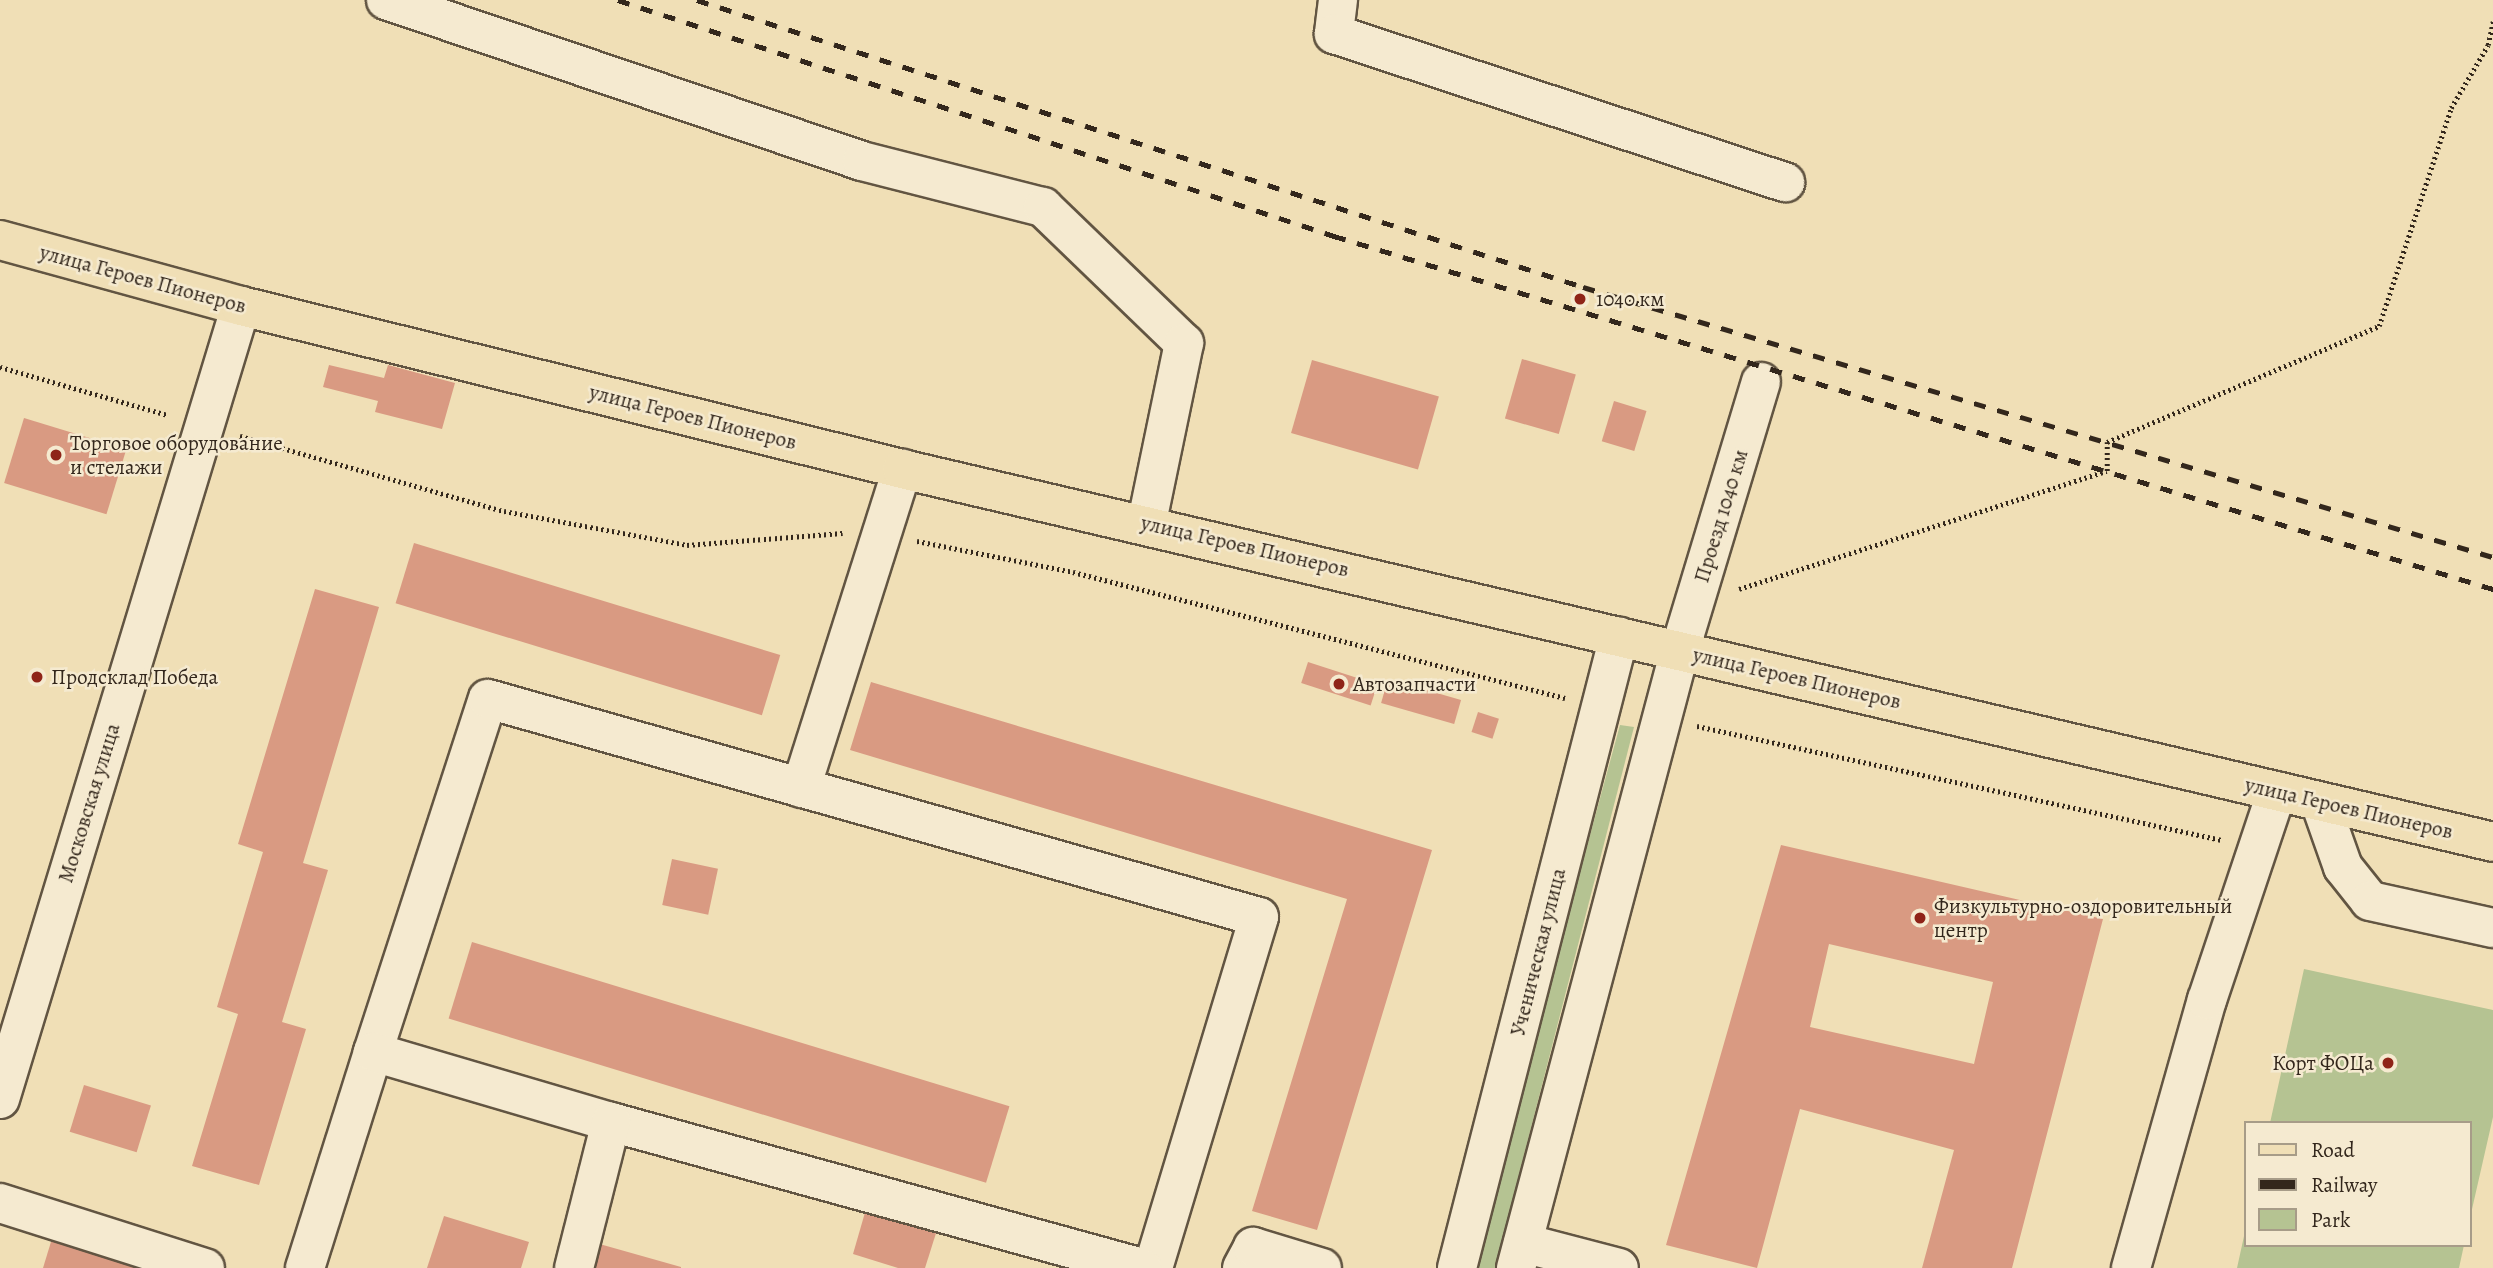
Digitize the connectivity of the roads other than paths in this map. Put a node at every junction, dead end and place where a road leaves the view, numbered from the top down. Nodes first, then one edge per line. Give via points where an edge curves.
1 (386, 0) edge
2 (1338, 0) edge
3 (1785, 182) dead end
4 (0, 240) edge
5 (241, 306) junction
6 (1761, 382) dead end
7 (902, 469) junction
8 (1147, 522) junction
9 (1619, 636) junction
10 (1680, 650) junction
11 (801, 788) junction
12 (2277, 791) junction
13 (2320, 802) junction
14 (2493, 842) edge
15 (2493, 928) edge
16 (373, 1052) junction
17 (0, 1099) edge
18 (611, 1122) junction
19 (0, 1203) edge
20 (1520, 1256) edge
21 (205, 1268) edge
22 (304, 1268) edge
23 (574, 1268) edge
24 (1142, 1268) edge
25 (1153, 1268) edge
26 (1242, 1268) edge
27 (1322, 1268) edge
28 (1457, 1268) edge
29 (1619, 1268) edge
30 (2131, 1268) edge

1 - 8 street via 862,160 1043,207 1184,343
2 - 3 street via 1334,34
4 - 5 main road, улица Героев Пионеров
5 - 7 main road, улица Героев Пионеров
5 - 17 street, Московская улица
6 - 10 street, Проезд 1040 км
7 - 8 main road, улица Героев Пионеров
7 - 11 street
8 - 9 main road, улица Героев Пионеров
9 - 10 main road, улица Героев Пионеров
9 - 28 street, Ученическая улица
10 - 12 main road, улица Героев Пионеров
10 - 20 street
11 - 16 street via 488,699
11 - 25 street via 1259,917
12 - 13 main road, улица Героев Пионеров
12 - 30 street via 2207,1000
13 - 14 main road, улица Героев Пионеров
13 - 15 street via 2343,867 2370,901
16 - 18 street
16 - 22 street
18 - 23 street
18 - 24 street
19 - 21 street
20 - 29 street
26 - 27 street via 1253,1247

